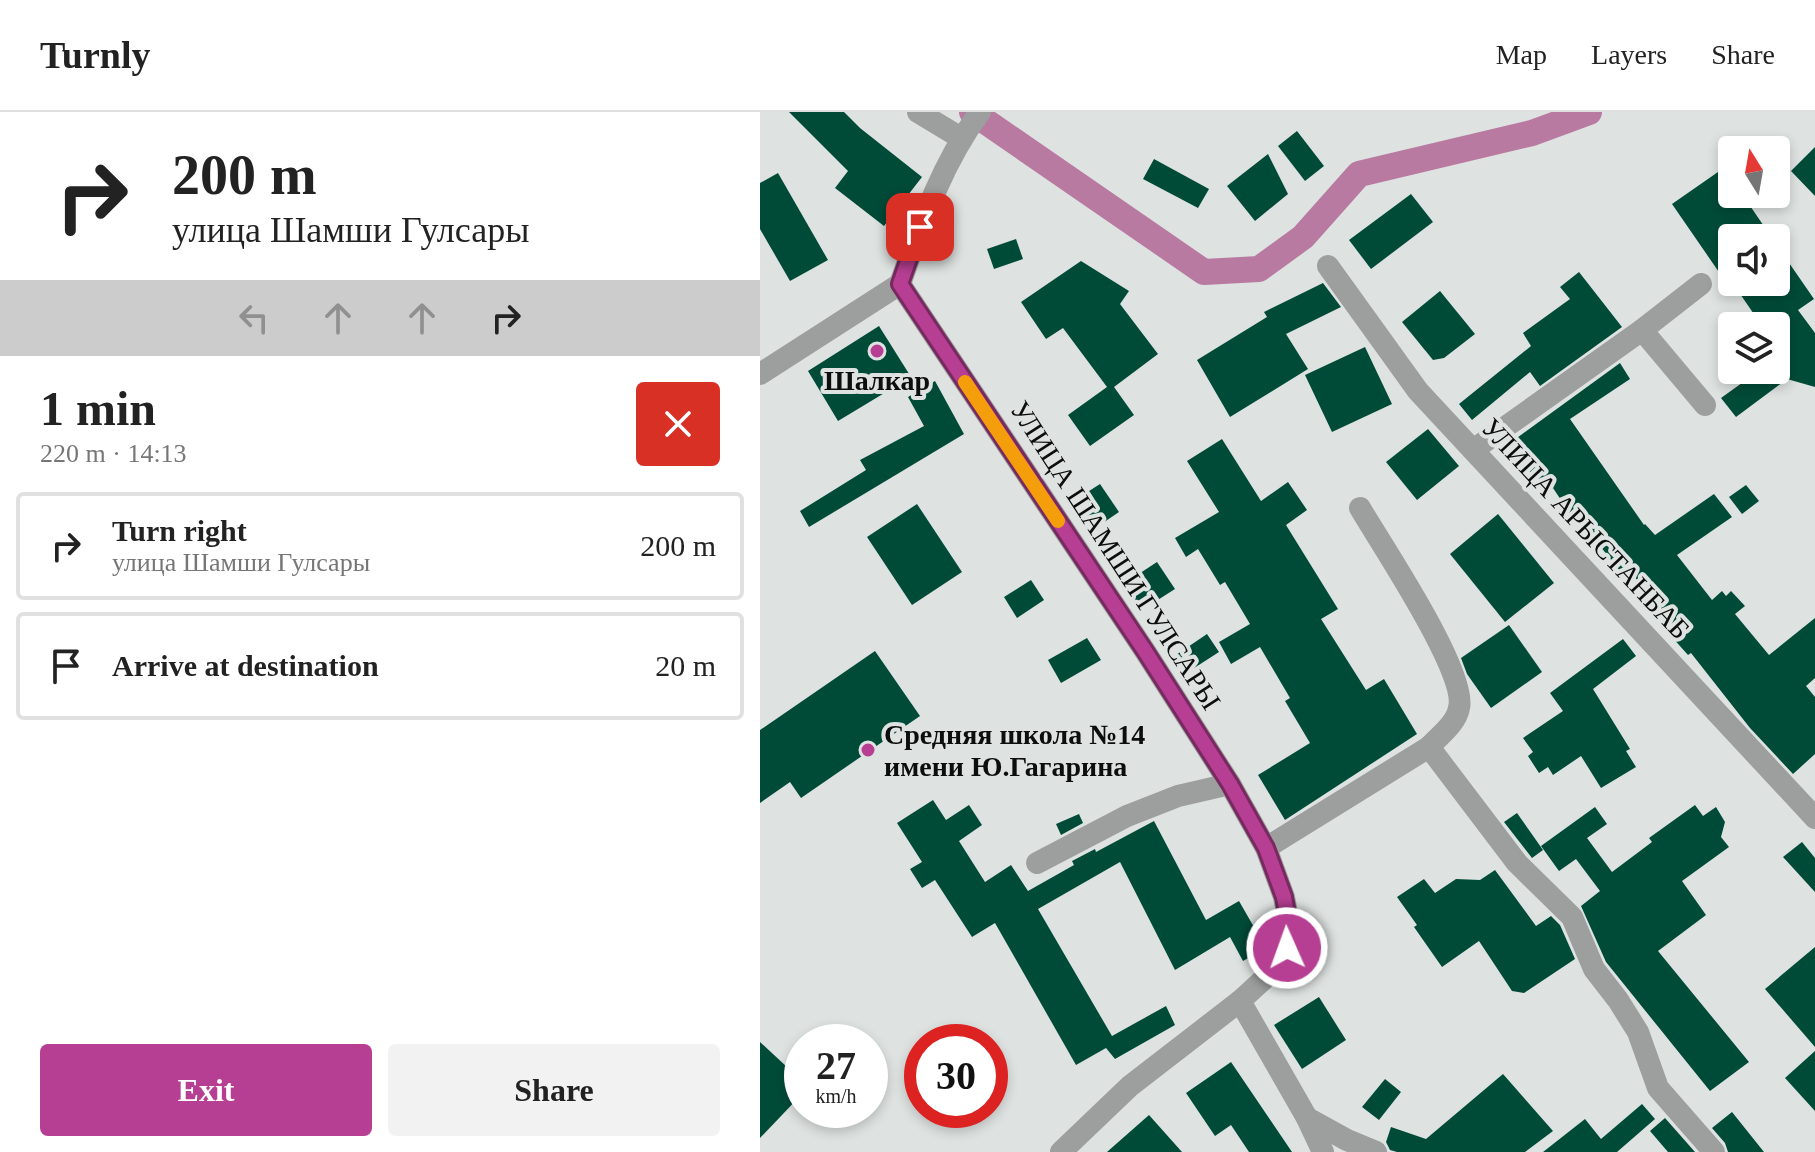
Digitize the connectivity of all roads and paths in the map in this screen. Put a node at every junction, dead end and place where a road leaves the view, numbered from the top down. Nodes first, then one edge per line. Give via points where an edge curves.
1 (918, 112) edge
2 (980, 112) edge
3 (962, 136) junction
4 (1328, 266) dead end
5 (900, 284) junction
6 (1701, 284) dead end
7 (1642, 330) junction
8 (760, 374) edge
9 (1705, 405) dead end
10 (1473, 450) junction
11 (1360, 508) dead end
12 (1429, 747) junction
13 (1230, 784) junction
14 (1815, 818) edge
15 (1266, 848) junction
16 (1037, 863) dead end
17 (1240, 1001) junction
18 (1307, 1118) junction
19 (1061, 1152) edge
20 (1323, 1152) edge
21 (1376, 1152) edge
22 (1714, 1152) edge

1 - 3 street
2 - 3 street
3 - 5 street
4 - 10 street, УЛИЦА АРЫСТАНБАБ via 1418,391
5 - 8 street
5 - 13 street, УЛИЦА ШАМШИ ГУЛСАРЫ via 1100,603
6 - 7 street
7 - 9 street
7 - 10 street
10 - 14 street, УЛИЦА АРЫСТАНБАБ
11 - 12 street via 1455,674 1459,708
12 - 15 street
12 - 22 street via 1517,863 1572,917 1594,969 1638,1032 1658,1088
13 - 15 street, УЛИЦА ШАМШИ ГУЛСАРЫ
13 - 16 street via 1127,816
15 - 17 street, УЛИЦА ШАМШИ ГУЛСАРЫ via 1284,897 1287,948 1277,967
17 - 18 street
17 - 19 street, УЛИЦА ШАМШИ ГУЛСАРЫ via 1130,1086
18 - 20 street
18 - 21 street

